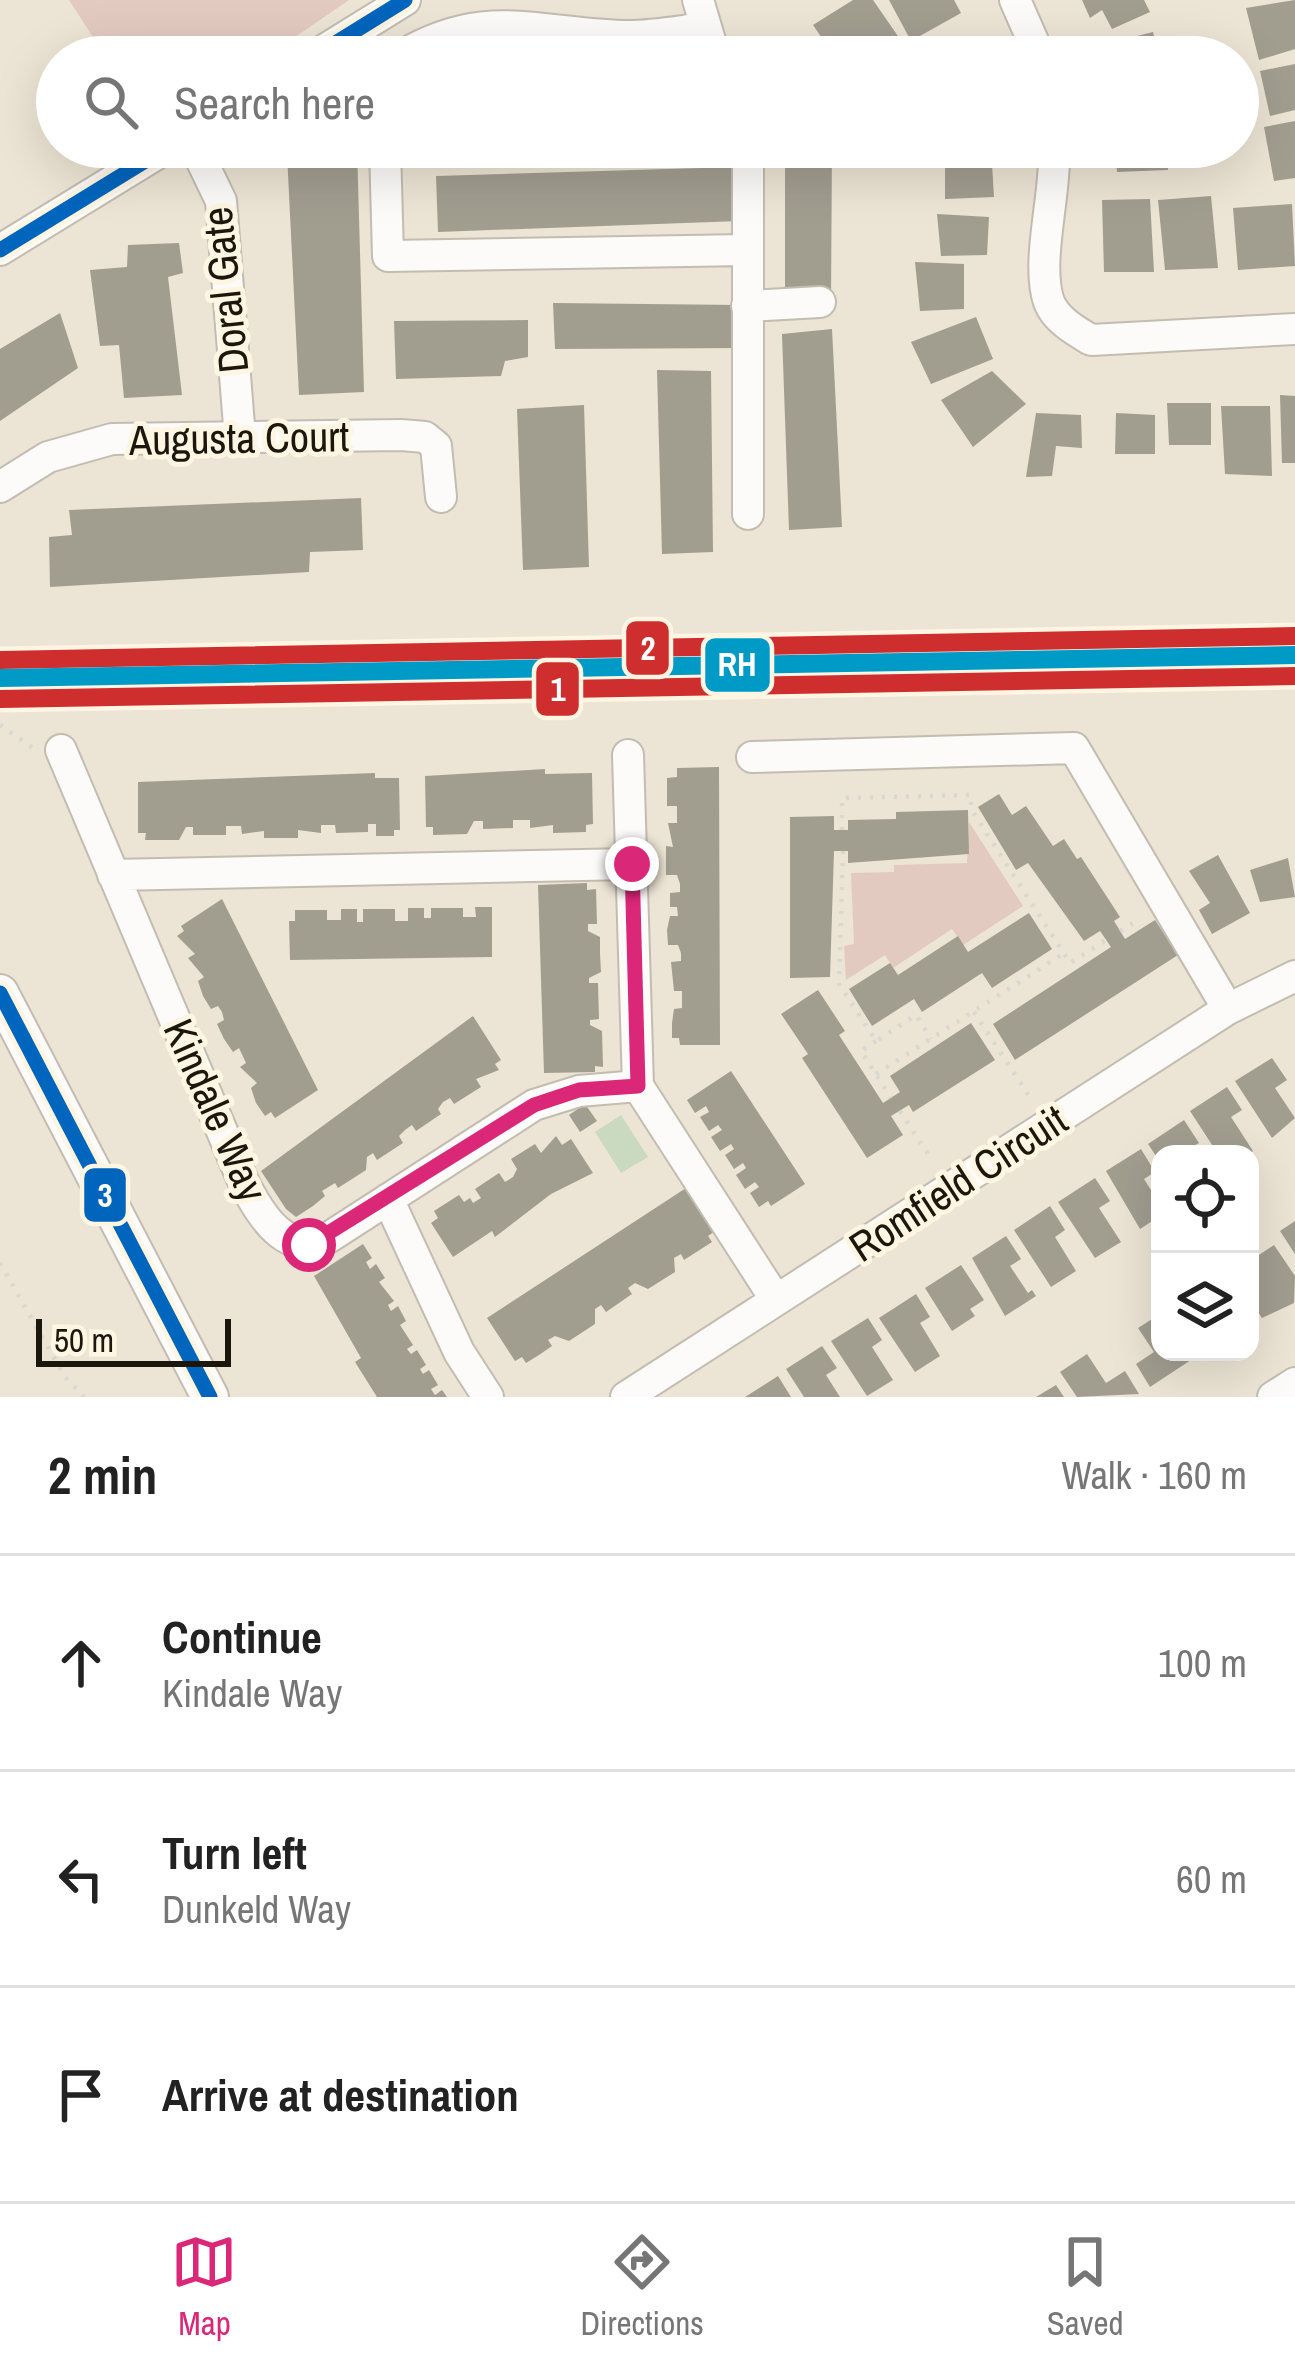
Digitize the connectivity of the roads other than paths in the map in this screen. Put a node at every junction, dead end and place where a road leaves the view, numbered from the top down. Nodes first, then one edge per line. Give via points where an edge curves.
1 (1015, 0) edge
2 (393, 8) edge
3 (707, 28) edge
4 (348, 36) edge
5 (434, 36) edge
6 (620, 36) edge
7 (639, 36) edge
8 (1031, 36) edge
9 (133, 168) edge
10 (205, 168) edge
11 (386, 168) edge
12 (748, 168) edge
13 (1053, 168) edge
14 (2, 248) edge
15 (746, 250) junction
16 (820, 302) dead end
17 (747, 306) junction
18 (1295, 329) edge
19 (240, 438) junction
20 (0, 488) edge
21 (441, 497) dead end
22 (748, 514) dead end
23 (61, 750) dead end
24 (628, 755) dead end
25 (752, 757) dead end
26 (632, 864) junction
27 (113, 875) junction
28 (1295, 976) edge
29 (0, 993) edge
30 (1228, 1010) junction
31 (638, 1086) junction
32 (388, 1199) junction
33 (776, 1300) junction
34 (1295, 1383) edge
35 (211, 1397) edge
36 (488, 1397) edge
37 (626, 1397) edge
38 (1273, 1397) edge

1 - 8 street
2 - 4 street
3 - 7 street
5 - 6 street via 487,22
9 - 14 street
10 - 19 street, Doral Gate via 221,201
11 - 15 street via 388,256
12 - 15 street
13 - 18 street via 1049,303 1072,329 1091,340
15 - 17 street
16 - 17 street
17 - 22 street
19 - 20 street, Augusta Court via 81,444
19 - 21 street, Augusta Court via 425,437 440,461
23 - 27 street, Kindale Way
24 - 26 street
25 - 30 street via 1074,748
26 - 27 street
26 - 31 street
27 - 32 street, Kindale Way via 261,1213 290,1241 309,1245
28 - 30 street, Romfield Circuit
29 - 35 main road
30 - 33 street, Romfield Circuit
31 - 32 street, Kindale Way via 548,1098
31 - 33 street
32 - 36 street
33 - 37 street, Romfield Circuit
34 - 38 street

